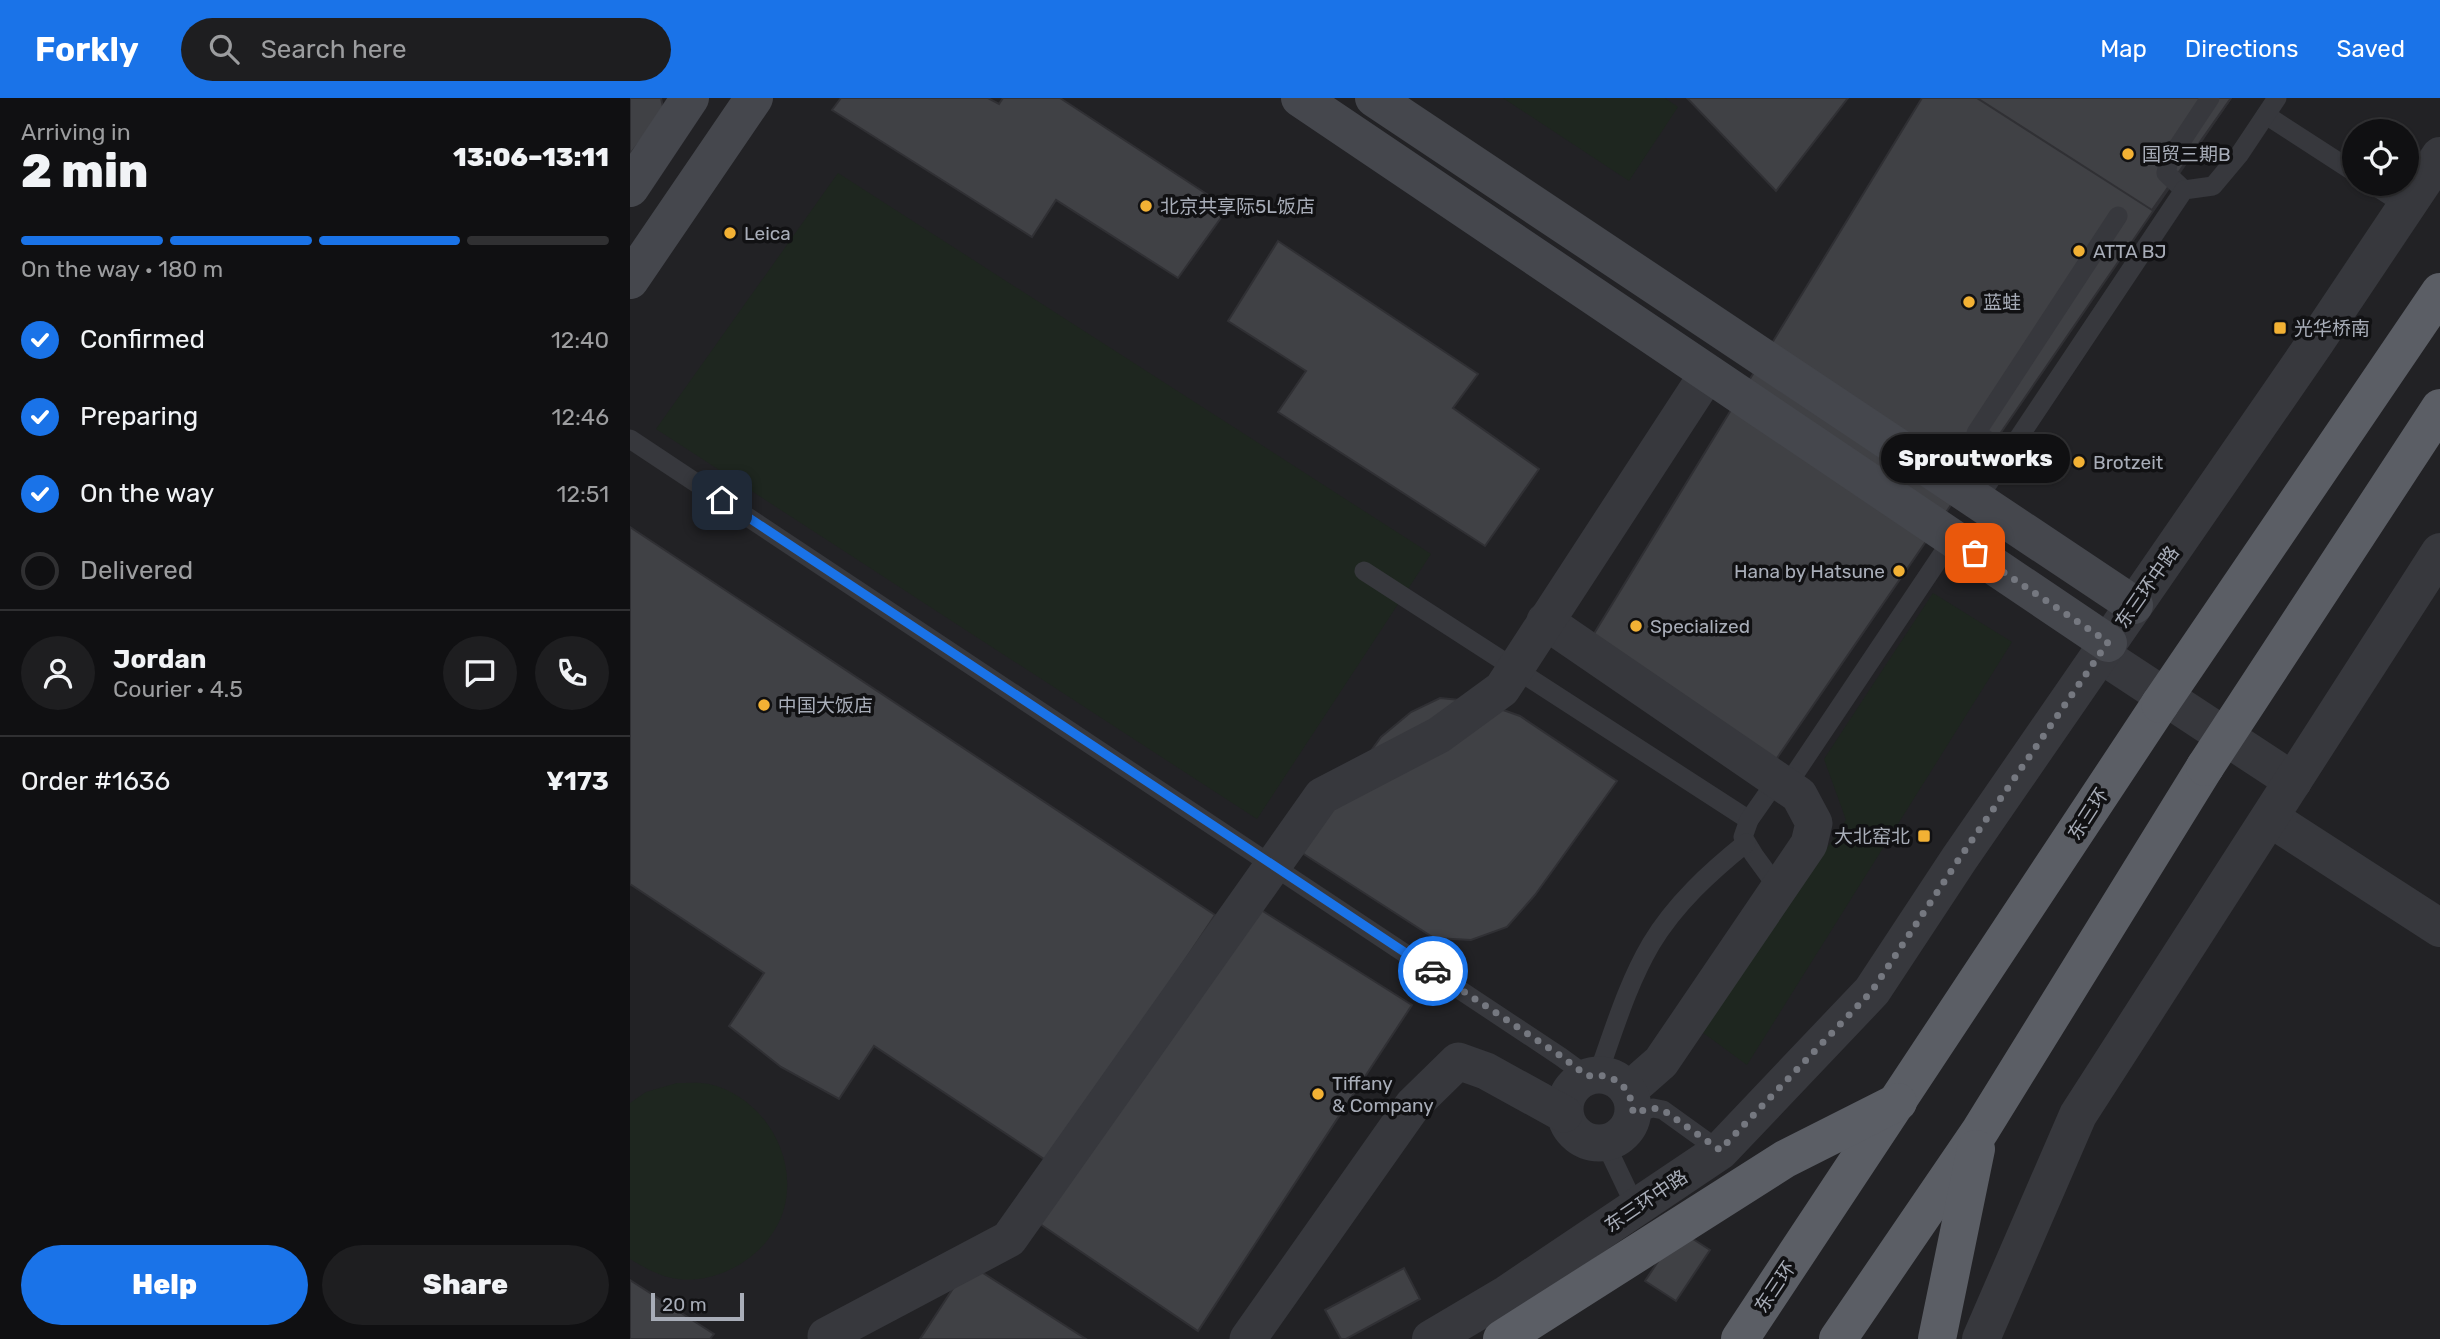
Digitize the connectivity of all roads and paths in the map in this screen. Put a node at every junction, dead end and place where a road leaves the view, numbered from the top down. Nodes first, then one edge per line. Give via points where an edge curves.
1 (690, 98) edge
2 (754, 98) edge
3 (1300, 98) edge
4 (1374, 98) edge
5 (2210, 98) edge
6 (2277, 98) edge
7 (2266, 115) junction
8 (2440, 156) edge
9 (2342, 164) edge
10 (630, 188) edge
11 (2184, 190) junction
12 (2391, 196) edge
13 (2406, 206) junction
14 (2118, 216) dead end
15 (630, 280) edge
16 (2440, 292) edge
17 (1708, 373) junction
18 (2440, 408) edge
19 (630, 439) edge
20 (2008, 454) junction
21 (1977, 500) junction
22 (1952, 538) junction
23 (2440, 552) edge
24 (1364, 571) dead end
25 (2134, 605) junction
26 (1545, 621) junction
27 (2104, 648) junction
28 (1515, 668) junction
29 (2293, 781) junction
30 (1782, 783) junction
31 (2270, 818) junction
32 (1749, 820) junction
33 (1746, 843) junction
34 (1273, 865) junction
35 (1778, 888) junction
36 (2437, 921) edge
37 (1612, 1089) junction
38 (1898, 1101) junction
39 (1564, 1114) junction
40 (1980, 1131) junction
41 (1605, 1143) junction
42 (1720, 1150) junction
43 (1636, 1208) junction
44 (1581, 1245) junction
45 (827, 1336) dead end
46 (1248, 1339) edge
47 (1431, 1339) edge
48 (1502, 1339) edge
49 (1531, 1339) edge
50 (1740, 1339) edge
51 (1838, 1339) edge
52 (1937, 1339) edge
53 (1981, 1339) edge

1 - 10 main road
2 - 15 main road
3 - 17 main road
4 - 21 main road
5 - 11 lane via 2169,160 2166,173
6 - 7 lane
7 - 9 lane
7 - 11 lane via 2213,186
8 - 13 street, 东三环中路
11 - 20 lane
12 - 13 lane
13 - 25 street, 东三环中路
14 - 20 lane via 1976,433
16 - 38 highway, 东三环, bridge
17 - 22 main road
17 - 26 street
18 - 40 highway, bridge via 2206,767
19 - 34 lane
20 - 21 lane
21 - 25 main road
22 - 27 main road
22 - 30 lane
23 - 29 street
24 - 28 lane
25 - 27 street, 东三环中路
26 - 28 street
26 - 30 street
27 - 29 street
27 - 42 street, 东三环中路 via 1872,991
28 - 32 lane
28 - 34 street via 1502,689 1439,735 1322,796
29 - 31 street
30 - 32 lane
30 - 35 street via 1799,795 1814,823 1809,844
31 - 36 street
31 - 53 street via 2078,1115
32 - 33 lane
33 - 35 lane
33 - 37 lane via 1686,898 1651,944 1624,999
34 - 37 lane
34 - 45 street via 1009,1239
35 - 37 street via 1661,1062
37 - 39 street via 1576,1082 1568,1091
37 - 41 street via 1624,1132
37 - 42 lane via 1663,1110
38 - 48 highway, bridge via 1785,1159
38 - 50 highway, 东三环
39 - 41 street via 1583,1140
39 - 46 street via 1486,1071 1458,1062 1413,1105
40 - 51 highway
40 - 52 highway
41 - 43 lane
42 - 43 street, 东三环中路
43 - 44 street, 东三环中路
44 - 47 street
44 - 49 street, 东三环中路

